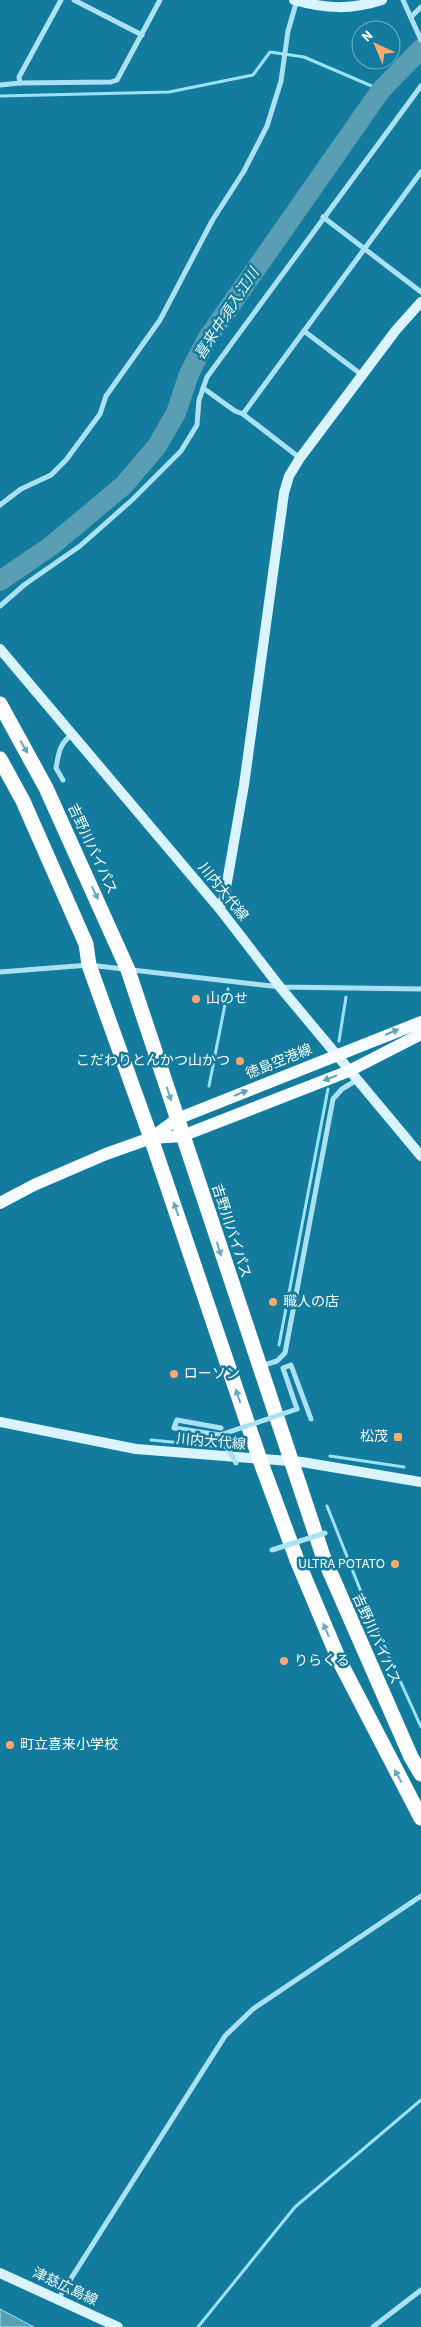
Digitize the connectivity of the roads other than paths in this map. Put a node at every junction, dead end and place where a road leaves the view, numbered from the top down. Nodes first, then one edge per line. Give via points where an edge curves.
1 (60, 0) edge
2 (74, 0) edge
3 (160, 0) edge
4 (296, 0) edge
5 (382, 0) edge
6 (403, 0) edge
7 (421, 7) edge
8 (412, 20) junction
9 (142, 35) junction
10 (421, 40) edge
11 (20, 83) junction
12 (0, 85) edge
13 (421, 86) edge
14 (421, 172) edge
15 (323, 217) junction
16 (365, 247) junction
17 (421, 292) edge
18 (421, 302) edge
19 (304, 330) junction
20 (362, 375) junction
21 (203, 388) junction
22 (243, 414) junction
23 (300, 458) junction
24 (0, 505) edge
25 (0, 606) edge
26 (0, 648) edge
27 (0, 704) edge
28 (72, 734) junction
29 (0, 758) edge
30 (63, 780) dead end
31 (218, 908) junction
32 (89, 964) junction
33 (128, 970) junction
34 (0, 972) edge
35 (280, 987) junction
36 (421, 988) edge
37 (421, 1022) edge
38 (421, 1034) edge
39 (337, 1055) junction
40 (353, 1075) junction
41 (177, 1119) junction
42 (182, 1136) junction
43 (151, 1138) junction
44 (421, 1156) edge
45 (0, 1203) edge
46 (259, 1367) junction
47 (311, 1419) dead end
48 (0, 1422) edge
49 (221, 1428) dead end
50 (220, 1434) junction
51 (260, 1460) junction
52 (290, 1461) junction
53 (236, 1463) dead end
54 (421, 1482) edge
55 (325, 1533) dead end
56 (272, 1550) dead end
57 (421, 1774) edge
58 (421, 1818) edge
59 (421, 1896) edge
60 (0, 2273) edge
61 (421, 2290) edge
62 (58, 2299) junction
63 (118, 2327) edge
64 (373, 2327) edge

1 - 11 street via 19,77
2 - 9 street
3 - 9 street
4 - 5 main road via 334,8 359,7
4 - 24 street via 281,82 268,126 212,221 160,320 106,396 100,414 66,460 51,475 21,489
6 - 8 street
7 - 8 street
8 - 10 street
9 - 11 street via 118,80
11 - 12 street
13 - 15 street
14 - 16 street
15 - 16 street
15 - 21 street via 207,377
16 - 17 street
16 - 19 street
18 - 20 main road
19 - 20 street
19 - 22 street
20 - 23 main road
21 - 22 street
21 - 25 street via 197,425 181,452 80,546
22 - 23 street
23 - 31 main road via 289,476 284,494 244,785 224,899
26 - 28 main road, 川内大代線
27 -> 33 highway, 吉野川バイパス via 46,788
28 - 30 street via 61,743 58,757 56,768
28 - 31 main road, 川内大代線
29 - 32 highway via 23,800 86,944
31 - 35 main road, 川内大代線
32 - 33 street
32 - 34 street
32 - 43 highway
33 - 35 street
33 -> 41 highway, 吉野川バイパス
35 - 36 street
35 - 39 main road, 川内大代線
39 -> 37 main road, 徳島空港線
38 - 40 main road, 徳島空港線
39 - 40 main road, 川内大代線
41 -> 39 main road, 徳島空港線
40 -> 42 main road, 徳島空港線
40 - 44 main road, 川内大代線
40 - 46 street via 333,1099 285,1353 277,1361
41 - 42 highway, 吉野川バイパス
41 - 43 main road, 徳島空港線
42 - 43 main road, 徳島空港線
42 -> 46 highway, 吉野川バイパス
43 - 45 main road, 徳島空港線 via 106,1154
51 -> 43 highway
46 - 52 highway, 吉野川バイパス
47 - 50 street, bridge via 291,1365 283,1368 297,1409
48 - 51 main road, 川内大代線 via 136,1449
49 - 50 street via 177,1420 174,1428
50 - 53 street, bridge
51 - 52 main road, 川内大代線
58 -> 51 highway via 340,1662 296,1560
52 - 54 main road, 川内大代線
52 - 57 highway, 吉野川バイパス via 323,1556 379,1687
55 - 56 street, bridge
59 - 62 street via 254,2009 226,2036
60 - 62 main road, 津慈広島線
61 - 64 street
62 - 63 main road, 津慈広島線

